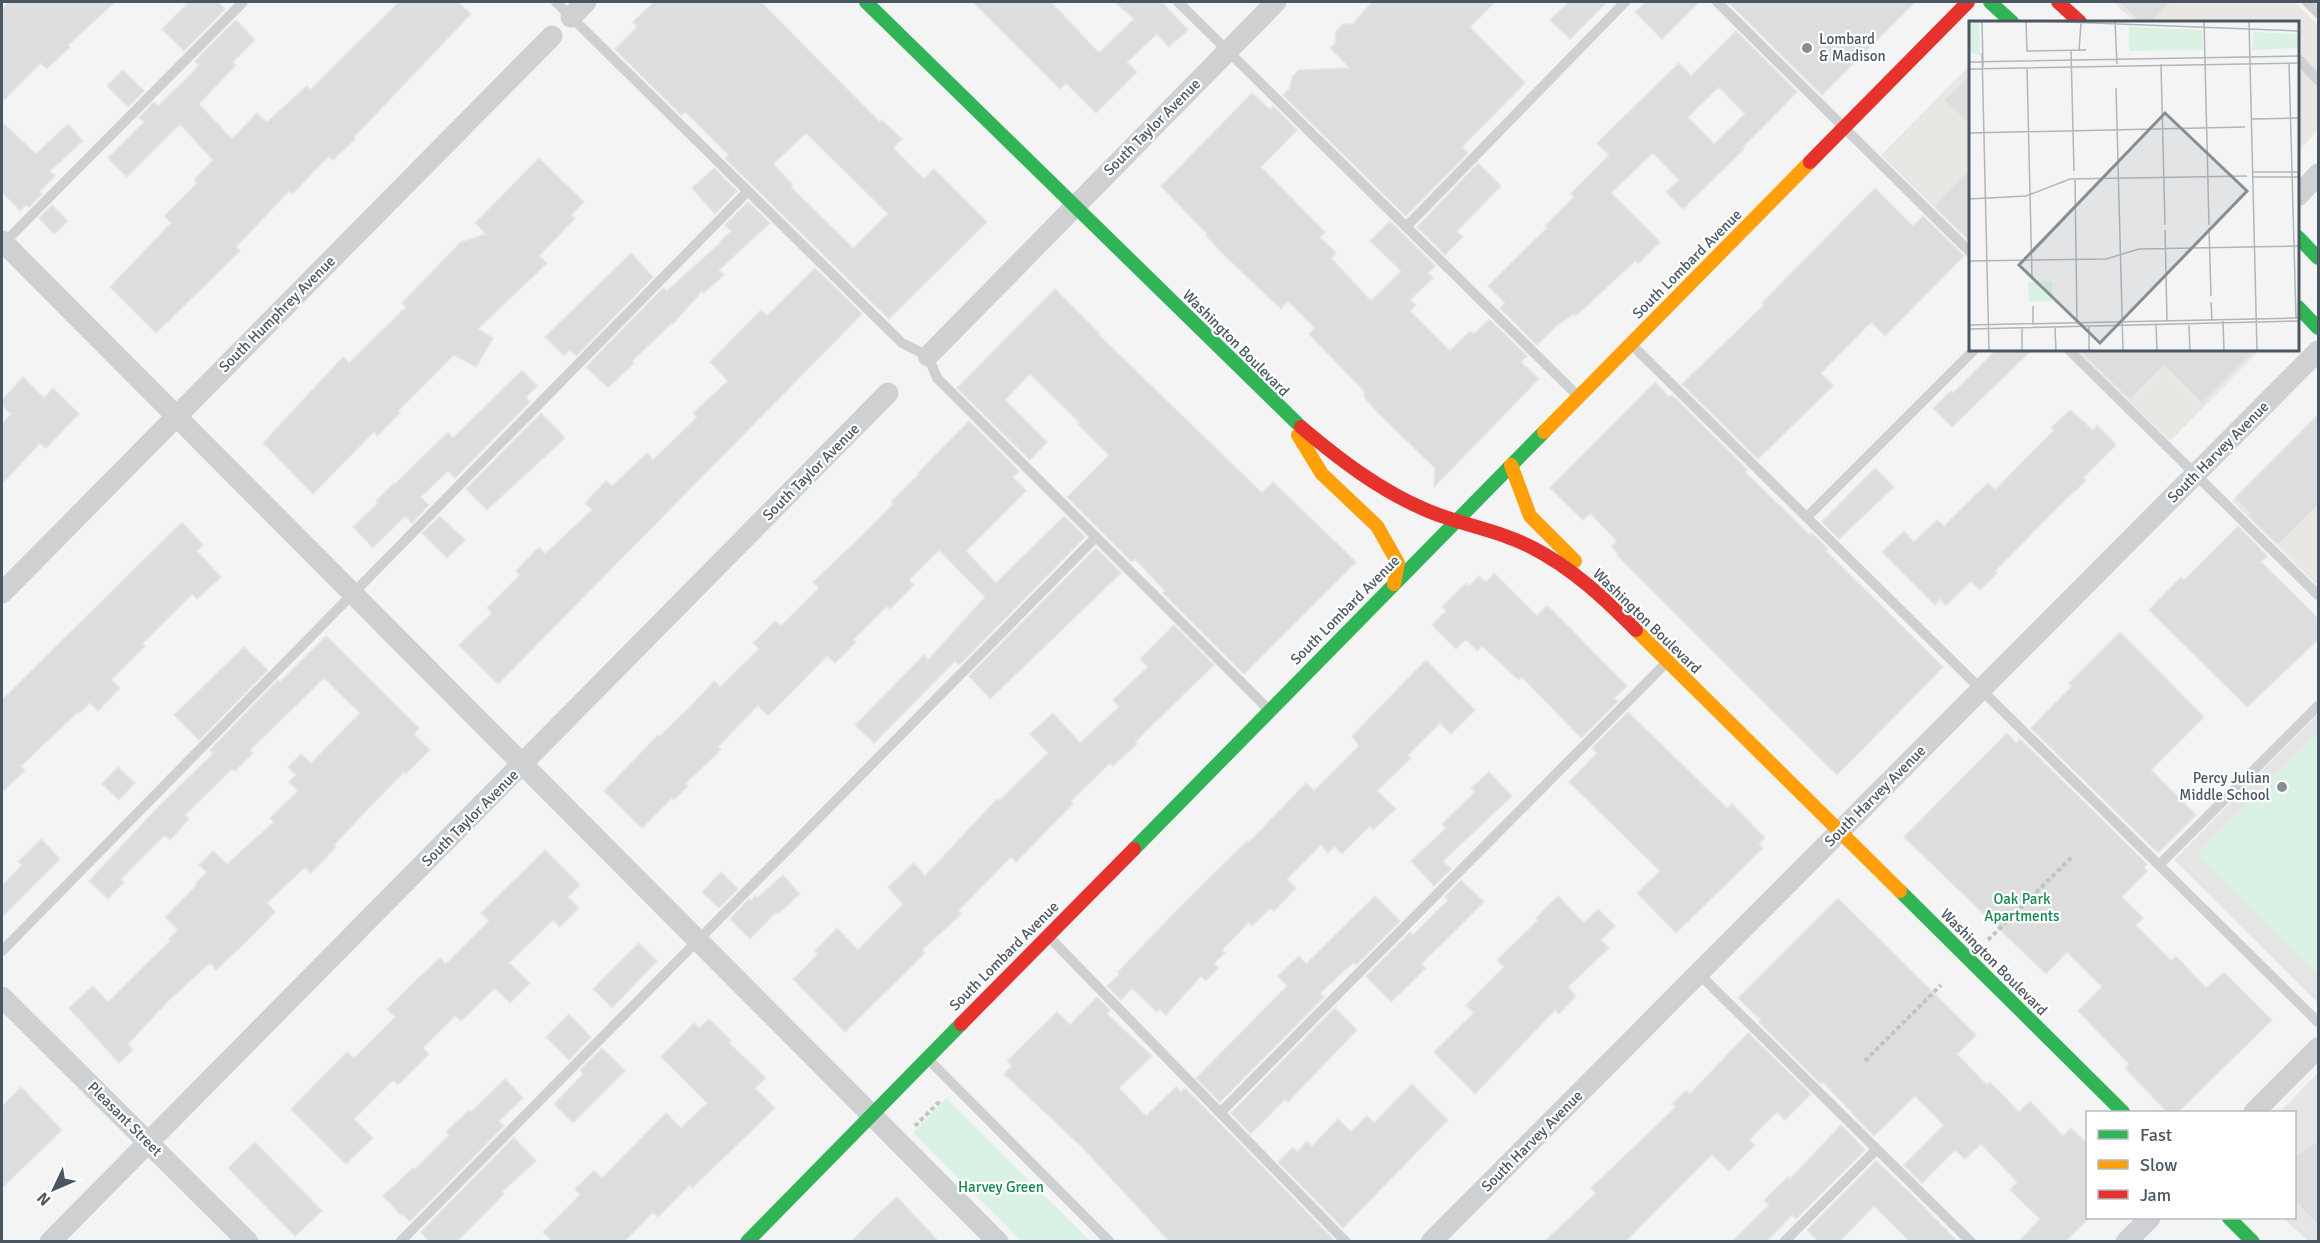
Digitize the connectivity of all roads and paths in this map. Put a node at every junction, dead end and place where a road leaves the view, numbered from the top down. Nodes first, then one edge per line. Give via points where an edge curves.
1 (243, 2) edge
2 (556, 2) edge
3 (586, 2) edge
4 (866, 2) edge
5 (1178, 2) edge
6 (1276, 2) edge
7 (1625, 2) edge
8 (1717, 2) edge
9 (1968, 2) edge
10 (1990, 2) edge
11 (2058, 2) edge
12 (2307, 2) edge
13 (2319, 13) edge
14 (571, 17) junction
15 (2011, 21) edge
16 (2079, 21) edge
17 (552, 36) dead end
18 (1228, 51) junction
19 (2299, 60) edge
20 (2319, 80) edge
21 (1844, 127) junction
22 (2319, 174) edge
23 (748, 191) junction
24 (2299, 194) edge
25 (1074, 207) junction
26 (1406, 227) junction
27 (2299, 238) edge
28 (2, 243) edge
29 (1969, 250) edge
30 (2319, 258) edge
31 (2299, 308) edge
32 (2319, 328) edge
33 (1631, 344) junction
34 (1973, 351) edge
35 (2070, 351) edge
36 (2319, 351) edge
37 (928, 356) junction
38 (888, 393) dead end
39 (1579, 397) junction
40 (1284, 413) junction
41 (176, 416) junction
42 (1511, 465) junction
43 (2196, 474) junction
44 (1807, 517) junction
45 (1457, 520) junction
46 (1096, 537) junction
47 (1394, 584) junction
48 (2, 593) edge
49 (352, 594) junction
50 (2319, 595) edge
51 (1606, 600) junction
52 (1667, 662) junction
53 (1981, 690) junction
54 (2319, 706) edge
55 (1270, 710) junction
56 (523, 764) junction
57 (1839, 832) junction
58 (2072, 857) dead end
59 (2159, 865) junction
60 (1048, 936) junction
61 (698, 940) junction
62 (1988, 940) dead end
63 (2, 951) edge
64 (1698, 973) junction
65 (1941, 985) dead end
66 (2, 997) edge
67 (2319, 1022) edge
68 (2319, 1048) edge
69 (928, 1058) junction
70 (1865, 1061) dead end
71 (941, 1100) dead end
72 (2121, 1111) edge
73 (2256, 1111) edge
74 (1220, 1113) junction
75 (872, 1114) junction
76 (912, 1129) dead end
77 (148, 1142) junction
78 (1876, 1150) junction
79 (2149, 1219) edge
80 (2230, 1219) edge
81 (50, 1242) edge
82 (248, 1242) edge
83 (400, 1242) edge
84 (747, 1242) edge
85 (998, 1242) edge
86 (1110, 1242) edge
87 (1346, 1242) edge
88 (1431, 1242) edge
89 (1784, 1242) edge
90 (1971, 1242) edge
91 (2126, 1242) edge
92 (2253, 1242) edge

1 - 28 lane
2 - 14 lane
3 - 14 street
4 - 25 street, Washington Boulevard
5 - 18 lane
6 - 18 street, South Taylor Avenue
7 - 26 lane
8 - 21 lane
9 - 21 street, South Lombard Avenue
10 - 15 street
11 - 16 street
12 - 13 lane
14 - 23 lane
17 - 41 street, South Humphrey Avenue
18 - 25 street, South Taylor Avenue
18 - 26 lane
19 - 20 lane
21 - 29 lane
21 - 33 street, South Lombard Avenue
22 - 24 street
23 - 37 lane via 902,343
23 - 49 lane
25 - 37 street, South Taylor Avenue
25 - 40 street, Washington Boulevard
26 - 39 lane
27 - 30 street
28 - 41 street
31 - 32 street
33 - 39 street, South Lombard Avenue
33 - 44 lane
34 - 44 lane
35 - 43 lane
36 - 43 street, South Harvey Avenue
37 - 46 lane via 937,378
38 - 56 street, South Taylor Avenue
39 - 42 street, South Lombard Avenue
40 - 45 street, Washington Boulevard via 1370,481 1416,506
40 - 47 street via 1322,474 1377,526 1398,564
41 - 48 street, South Humphrey Avenue
41 - 49 street
42 - 45 street, South Lombard Avenue
42 - 51 street via 1530,516
43 - 50 lane
43 - 53 street, South Harvey Avenue
44 - 53 lane
45 - 47 street, South Lombard Avenue
45 - 51 street, Washington Boulevard via 1510,537 1544,554
46 - 55 lane
46 - 61 lane
47 - 55 street, South Lombard Avenue
49 - 56 street
49 - 63 lane
51 - 52 street, Washington Boulevard
52 - 57 street, Washington Boulevard
52 - 74 lane
53 - 57 street, South Harvey Avenue
53 - 59 lane
54 - 59 lane
55 - 60 street, South Lombard Avenue
56 - 61 street
56 - 77 street, South Taylor Avenue
57 - 64 street, South Harvey Avenue
57 - 72 street, Washington Boulevard
58 - 62 path
59 - 67 lane
60 - 69 street, South Lombard Avenue
60 - 74 lane
61 - 75 street
61 - 83 lane
64 - 78 lane
64 - 88 street, South Harvey Avenue
65 - 70 path
66 - 77 street, Pleasant Street
68 - 73 street
69 - 75 street, South Lombard Avenue
69 - 86 lane
71 - 76 path
74 - 87 lane
75 - 84 street, South Lombard Avenue
75 - 85 street
77 - 81 street, South Taylor Avenue
77 - 82 street, Pleasant Street
78 - 89 lane
78 - 90 lane
79 - 91 street
80 - 92 street

